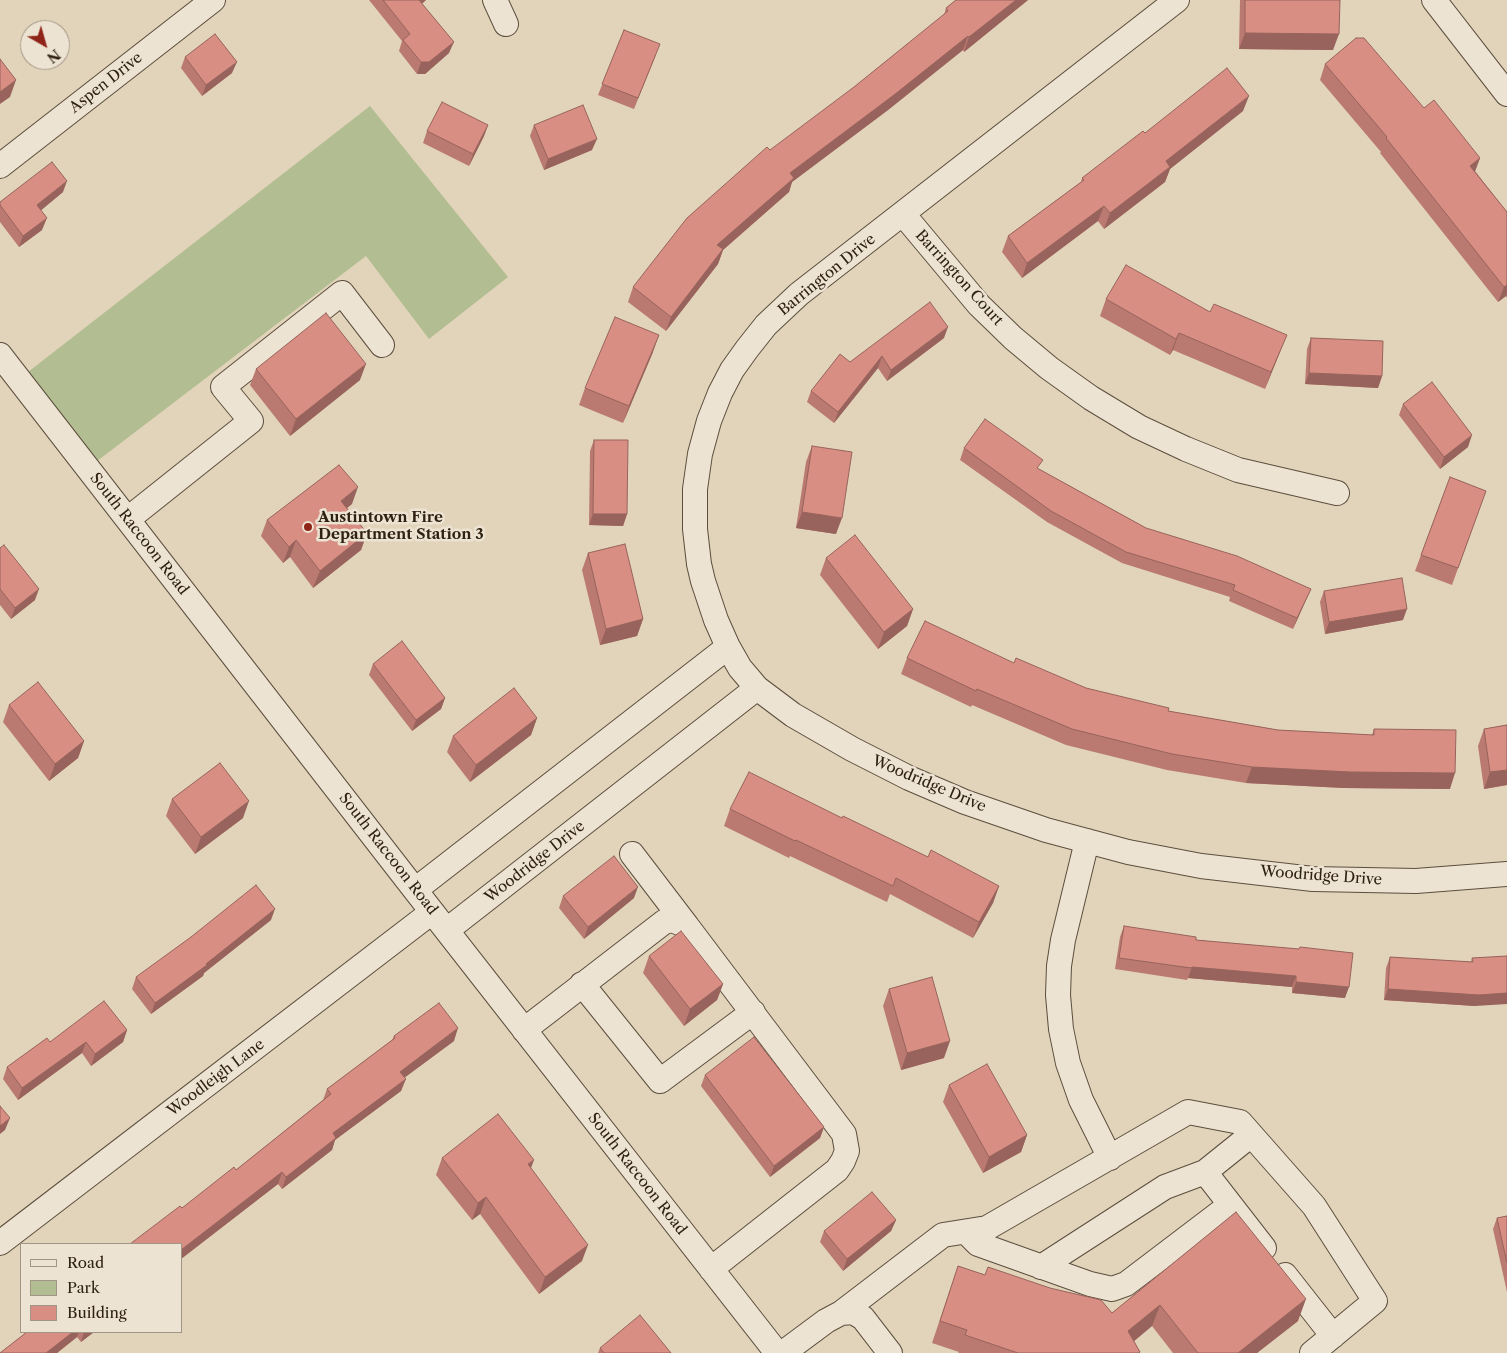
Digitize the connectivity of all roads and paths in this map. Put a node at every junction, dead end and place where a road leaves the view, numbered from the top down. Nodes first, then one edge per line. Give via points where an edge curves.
1 (212, 0) edge
2 (495, 0) edge
3 (1177, 0) edge
4 (1434, 0) edge
5 (506, 24) dead end
6 (1507, 94) edge
7 (0, 166) edge
8 (903, 214) junction
9 (382, 345) dead end
10 (0, 355) edge
11 (1337, 493) dead end
12 (128, 519) junction
13 (728, 647) junction
14 (757, 688) junction
15 (1087, 841) junction
16 (632, 854) dead end
17 (1507, 874) edge
18 (415, 890) junction
19 (440, 921) junction
20 (687, 926) junction
21 (582, 984) junction
22 (753, 1012) junction
23 (524, 1030) junction
24 (1251, 1136) junction
25 (1110, 1158) junction
26 (1205, 1172) junction
27 (1230, 1204) junction
28 (966, 1232) junction
29 (0, 1243) edge
30 (1041, 1266) junction
31 (711, 1269) junction
32 (841, 1313) junction
33 (1333, 1336) junction
34 (777, 1353) edge
35 (783, 1353) edge
36 (890, 1353) edge
37 (1312, 1353) edge

1 - 7 street, Aspen Drive
2 - 5 street
3 - 8 street, Barrington Drive
4 - 6 street
8 - 11 street, Barrington Court via 979,305 1049,368 1092,398 1139,426 1238,470
8 - 13 street, Barrington Drive via 799,294 766,325 746,349 720,393 700,454 695,489 695,529 703,581
9 - 12 street via 342,293 223,387 251,421
10 - 12 street, South Raccoon Road
12 - 18 street, South Raccoon Road
13 - 14 street, Barrington Drive
13 - 18 street
14 - 15 street, Woodridge Drive via 793,715 909,778 965,802
14 - 19 street, Woodridge Drive
15 - 17 street, Woodridge Drive via 1201,866 1313,879 1416,881
15 - 25 street via 1062,940 1058,995 1068,1063 1081,1100
16 - 20 street
18 - 19 street, South Raccoon Road
19 - 23 street, South Raccoon Road
19 - 29 street, Woodleigh Lane
20 - 21 street via 672,920 664,922
20 - 22 street
21 - 22 street via 660,1082
21 - 23 street
22 - 31 street via 844,1134 847,1151 837,1170
23 - 31 street, South Raccoon Road
24 - 25 street via 1240,1122 1188,1112
24 - 26 street
24 - 33 street via 1314,1206 1375,1301
25 - 28 street via 987,1228
26 - 27 street
26 - 30 street via 1165,1187
27 - 30 street via 1126,1284 1112,1289
27 - 33 street
28 - 30 street via 978,1244
28 - 32 street via 943,1235
31 - 34 street, South Raccoon Road
32 - 35 street
32 - 36 street via 853,1312 863,1318
33 - 37 street

